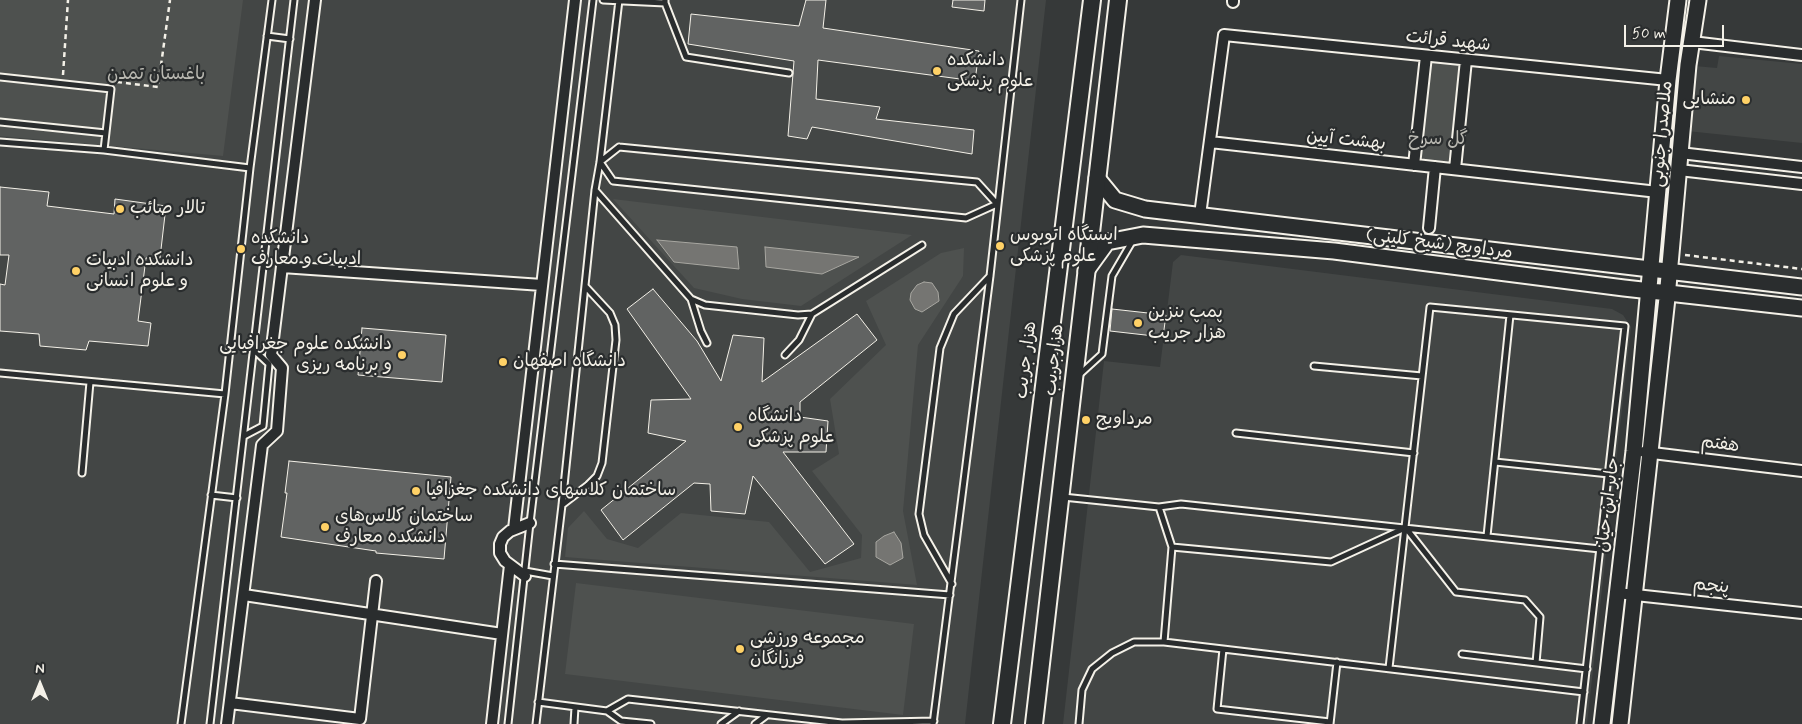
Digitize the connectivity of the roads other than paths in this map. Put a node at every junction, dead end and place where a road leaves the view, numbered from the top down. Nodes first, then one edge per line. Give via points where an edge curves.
1 (272, 0) edge
2 (294, 0) edge
3 (316, 0) edge
4 (575, 0) edge
5 (593, 0) edge
6 (603, 0) edge
7 (1021, 0) edge
8 (1092, 0) edge
9 (1118, 0) edge
10 (1678, 0) edge
11 (1698, 0) edge
12 (618, 1) edge
13 (665, 2) edge
14 (267, 36) junction
15 (290, 39) junction
16 (1692, 42) junction
17 (1802, 55) edge
18 (1426, 56) junction
19 (1466, 60) junction
20 (789, 73) dead end
21 (0, 77) edge
22 (1668, 80) junction
23 (0, 122) edge
24 (106, 133) junction
25 (0, 142) edge
26 (1210, 142) junction
27 (104, 150) junction
28 (1680, 153) junction
29 (600, 162) junction
30 (1414, 165) junction
31 (1435, 167) junction
32 (1802, 167) edge
33 (250, 168) junction
34 (1455, 169) junction
35 (1679, 170) junction
36 (1097, 178) junction
37 (1802, 184) edge
38 (595, 190) junction
39 (1658, 192) junction
40 (998, 204) junction
41 (1200, 215) junction
42 (1429, 228) dead end
43 (1337, 231) junction
44 (1136, 236) junction
45 (922, 245) dead end
46 (1334, 251) junction
47 (282, 267) junction
48 (1652, 269) junction
49 (1086, 271) junction
50 (1670, 271) junction
51 (990, 276) junction
52 (542, 285) junction
53 (585, 286) junction
54 (1802, 287) edge
55 (1650, 290) junction
56 (1668, 292) junction
57 (692, 299) junction
58 (1802, 308) edge
59 (812, 314) junction
60 (1510, 315) junction
61 (707, 343) dead end
62 (254, 350) junction
63 (785, 355) dead end
64 (1314, 366) dead end
65 (0, 373) edge
66 (1422, 376) junction
67 (1073, 380) junction
68 (90, 382) junction
69 (225, 394) junction
70 (1236, 434) dead end
71 (244, 436) junction
72 (1634, 451) junction
73 (1414, 453) junction
74 (1651, 453) junction
75 (1494, 462) junction
76 (1802, 471) edge
77 (82, 473) dead end
78 (1609, 474) junction
79 (211, 495) junction
80 (1060, 496) junction
81 (237, 498) junction
82 (562, 505) junction
83 (1159, 507) junction
84 (530, 523) junction
85 (1405, 527) junction
86 (514, 529) junction
87 (1487, 536) junction
88 (1172, 548) junction
89 (1600, 549) junction
90 (554, 564) junction
91 (510, 565) junction
92 (525, 574) junction
93 (553, 576) junction
94 (376, 581) dead end
95 (952, 584) junction
96 (1618, 593) junction
97 (244, 595) junction
98 (950, 595) junction
99 (1635, 595) junction
100 (1802, 613) edge
101 (372, 614) junction
102 (502, 634) junction
103 (1164, 642) junction
104 (1224, 649) junction
105 (1462, 654) dead end
106 (1337, 662) junction
107 (1536, 663) junction
108 (1389, 668) junction
109 (1587, 669) junction
110 (1584, 692) junction
111 (538, 702) junction
112 (230, 703) junction
113 (575, 707) junction
114 (607, 711) junction
115 (739, 711) junction
116 (767, 715) junction
117 (933, 722) edge
118 (1330, 723) edge
119 (181, 724) edge
120 (210, 724) edge
121 (228, 724) edge
122 (492, 724) edge
123 (508, 724) edge
124 (536, 724) edge
125 (574, 724) edge
126 (651, 724) edge
127 (721, 724) edge
128 (755, 724) edge
129 (1002, 724) edge
130 (1034, 724) edge
131 (1079, 724) edge
132 (1580, 724) edge
133 (1602, 724) edge
134 (1620, 724) edge

1 - 14 lane
2 - 15 lane
3 - 47 street
4 - 52 street
5 - 84 lane
6 - 12 lane
7 - 40 lane
8 - 129 main road, هزار جریب
9 - 36 main road, هزارجریب
10 - 22 main road, ملاصدرا جنوبی
11 - 16 main road, ملاصدرا جنوبی
12 - 13 lane
12 - 29 lane
13 - 20 lane via 686,57
14 - 15 lane
14 - 33 lane
15 - 62 lane
16 - 17 street
16 - 28 main road, ملاصدرا جنوبی
18 - 19 street, شهید قرائت
18 - 26 street, شهید قرائت via 1224,35
18 - 30 street
19 - 22 street, شهید قرائت
19 - 34 street
21 - 24 lane via 111,89
22 - 39 main road, ملاصدرا جنوبی
23 - 24 lane
24 - 27 lane
25 - 27 lane
26 - 30 street, بهشت آیین
26 - 41 street
27 - 33 lane
28 - 32 street
28 - 35 main road, ملاصدرا جنوبی
29 - 38 lane
29 - 40 lane via 613,181 966,218
29 - 40 lane via 619,147 978,182
30 - 31 street, بهشت آیین
31 - 34 street, بهشت آیین
31 - 42 street
33 - 69 lane
34 - 39 street, بهشت آیین
35 - 37 street
35 - 50 main road, ملاصدرا جنوبی
36 - 41 main road, مرداویج (شیخ کلینی) via 1115,200 1145,209
36 - 49 main road, هزارجریب
38 - 53 lane
38 - 57 lane
39 - 48 main road, ملاصدرا جنوبی
40 - 51 lane
41 - 43 main road, مرداویج (شیخ کلینی)
43 - 46 main road
43 - 48 main road, مرداویج (شیخ کلینی)
44 - 46 main road, مرداویج (شیخ کلینی)
44 - 49 main road, مرداویج (شیخ کلینی) via 1107,242
44 - 67 lane via 1112,276 1102,354
45 - 59 lane
46 - 55 main road, مرداویج (شیخ کلینی)
47 - 52 street
47 - 97 street via 271,354 282,368 278,431 262,445
48 - 50 main road, مرداویج (شیخ کلینی)
48 - 55 main road, ملاصدرا جنوبی
49 - 67 main road, هزارجریب
50 - 54 main road, مرداویج (شیخ کلینی)
50 - 56 main road, جابر ابن حیان
51 - 95 lane
51 - 95 lane via 954,314 940,348 919,514 924,534
52 - 86 street
53 - 82 lane
53 - 82 lane via 610,313 616,340 602,463 588,485
55 - 56 main road, مرداویج (شیخ کلینی)
55 - 72 main road, جابر ابن حیان
56 - 58 main road, مرداویج (شیخ کلینی)
56 - 74 main road, جابر ابن حیان
57 - 59 lane via 706,305
57 - 61 lane via 700,331
59 - 63 lane via 799,340
60 - 66 lane via 1430,307
60 - 75 lane
60 - 78 lane via 1625,326
62 - 71 lane
62 - 71 lane via 269,364 263,426
64 - 66 lane
65 - 68 lane
66 - 73 lane
67 - 80 main road, هزارجریب
68 - 69 lane
68 - 77 lane
69 - 79 lane
70 - 73 lane
71 - 81 lane
72 - 74 street, هفتم
72 - 96 main road, جابر ابن حیان
73 - 85 lane
74 - 76 street, هفتم
74 - 99 main road, جابر ابن حیان
75 - 78 lane
75 - 87 lane
78 - 89 lane
79 - 81 lane
79 - 119 lane
80 - 83 lane
80 - 130 main road, هزارجریب
81 - 120 lane
82 - 90 lane
83 - 85 lane via 1181,504
83 - 88 lane
84 - 86 street
84 - 92 lane
85 - 87 lane
85 - 88 lane via 1331,562
85 - 107 lane via 1456,592 1525,600 1540,617
85 - 108 lane
86 - 91 street via 503,537 500,544 500,553
87 - 89 lane
88 - 103 lane
89 - 109 lane
90 - 93 lane
90 - 98 lane
91 - 92 street
91 - 102 street
92 - 93 lane
92 - 123 lane
93 - 111 lane
94 - 101 street
95 - 98 lane
96 - 99 street, پنجم
96 - 133 main road, جابر ابن حیان
97 - 101 street
97 - 112 street
98 - 117 lane
99 - 100 street, پنجم
99 - 134 main road, جابر ابن حیان
101 - 102 street
101 - 112 street via 360,719
102 - 122 street
103 - 104 lane
103 - 131 lane via 1134,642 1112,652 1092,669 1082,690
104 - 106 lane
104 - 118 lane via 1217,709
105 - 107 lane
106 - 108 lane
106 - 118 lane
107 - 109 lane
108 - 110 lane
109 - 110 lane
110 - 132 lane
111 - 113 lane
111 - 124 lane
112 - 121 street
113 - 114 lane
113 - 125 lane
114 - 115 lane via 628,699
114 - 126 lane via 621,721
115 - 116 lane
115 - 127 lane
116 - 117 lane via 842,723
116 - 128 lane

